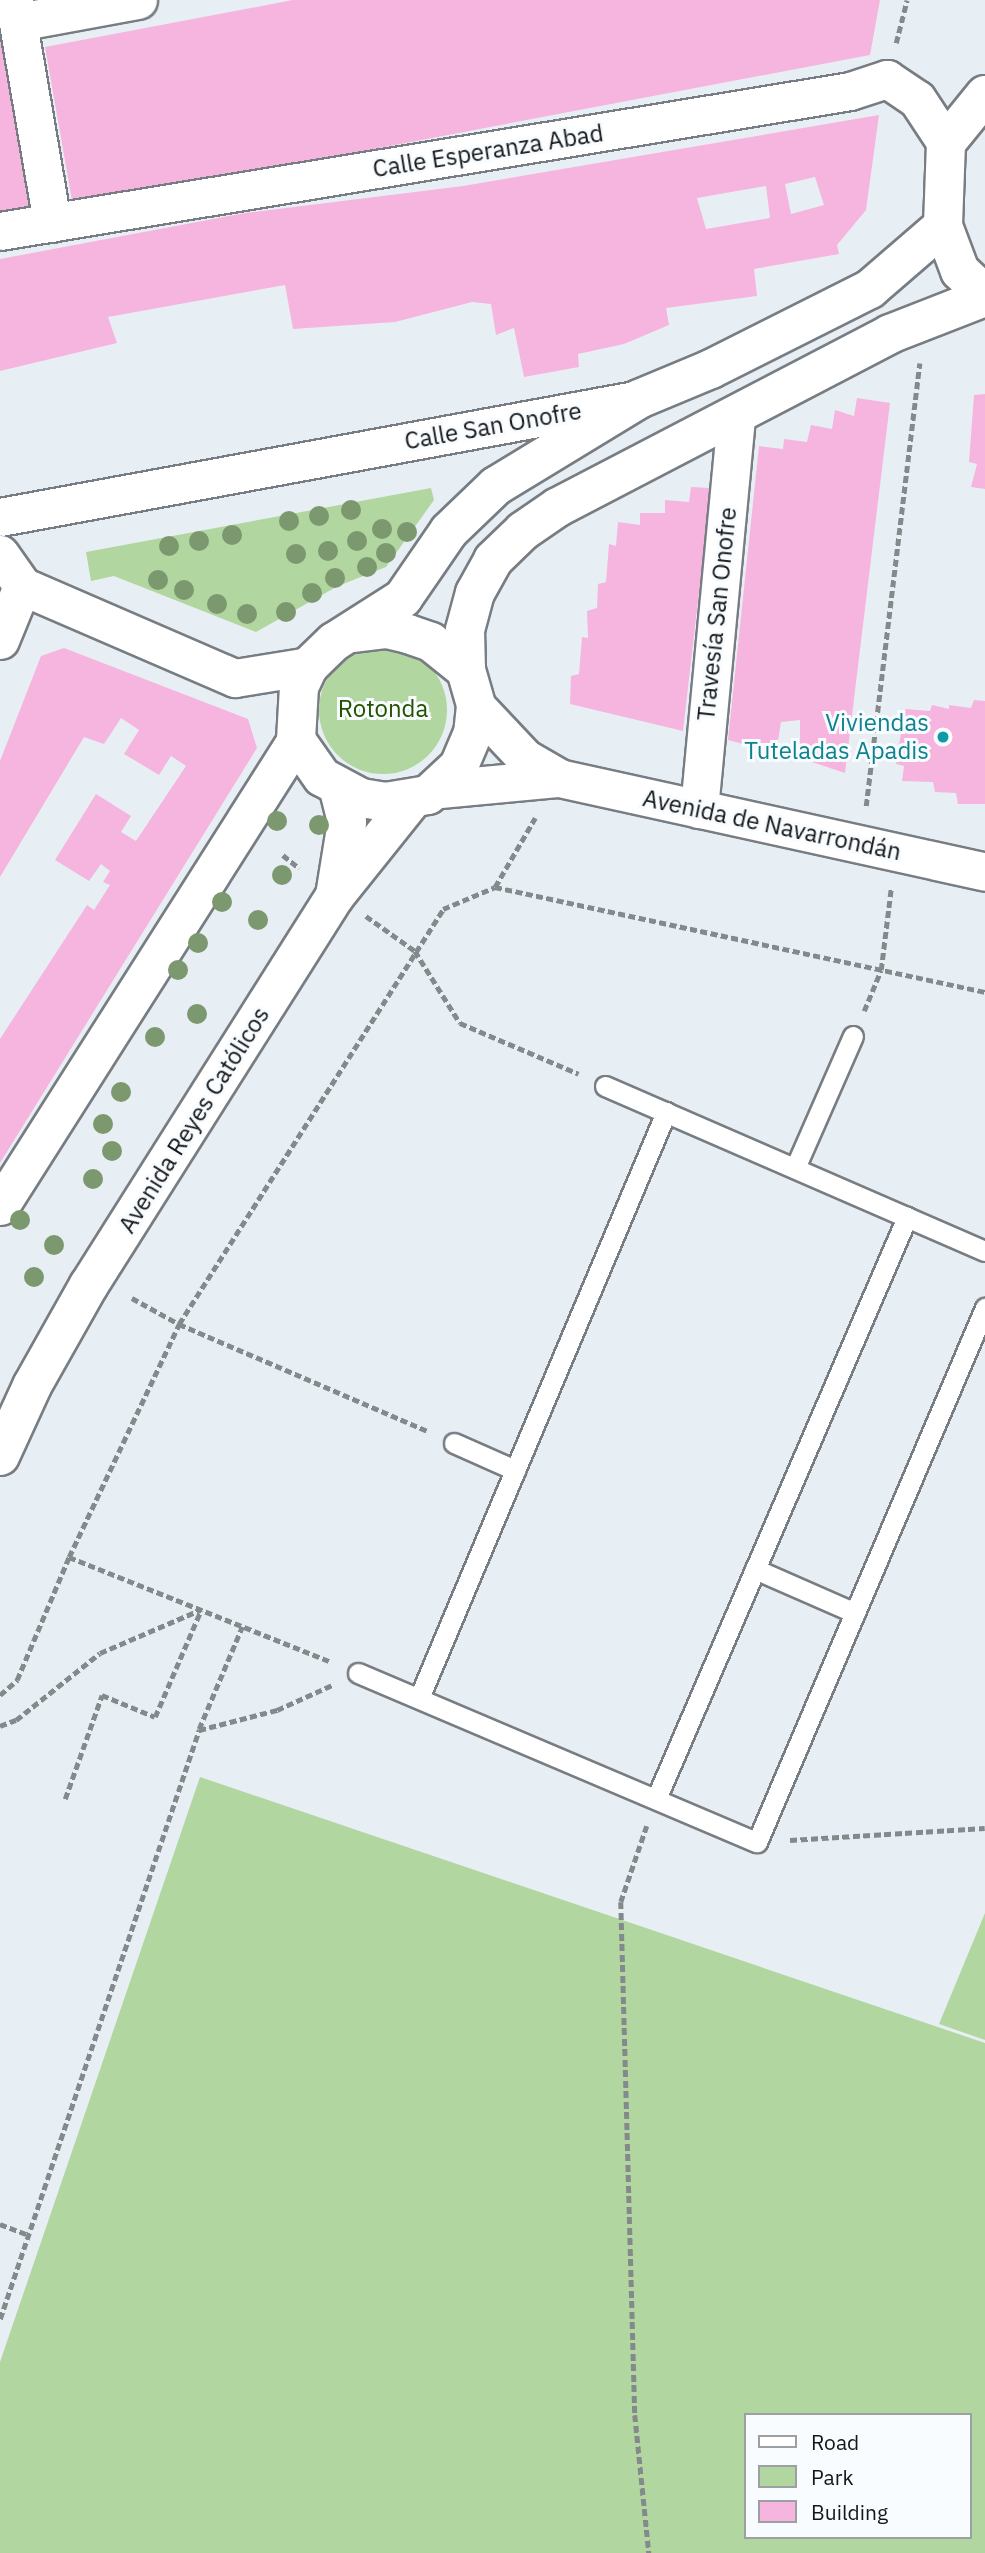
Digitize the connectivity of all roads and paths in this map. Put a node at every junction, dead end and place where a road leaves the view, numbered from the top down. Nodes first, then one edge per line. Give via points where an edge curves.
1 (138, 0) edge
2 (16, 11) edge
3 (985, 95) edge
4 (946, 143) junction
5 (52, 223) junction
6 (943, 226) junction
7 (0, 231) edge
8 (985, 296) edge
9 (925, 321) junction
10 (639, 399) junction
11 (736, 418) junction
12 (0, 517) edge
13 (0, 554) edge
14 (22, 586) junction
15 (354, 633) junction
16 (0, 640) edge
17 (309, 666) junction
18 (466, 670) junction
19 (476, 706) junction
20 (296, 740) junction
21 (559, 778) junction
22 (339, 789) junction
23 (426, 794) junction
24 (699, 809) junction
25 (879, 849) junction
26 (284, 855) dead end
27 (985, 872) edge
28 (495, 887) junction
29 (335, 895) junction
30 (415, 951) junction
31 (881, 970) junction
32 (985, 992) edge
33 (864, 1010) dead end
34 (853, 1036) dead end
35 (605, 1086) joint
36 (666, 1112) junction
37 (795, 1168) junction
38 (0, 1206) edge
39 (907, 1217) junction
40 (985, 1251) edge
41 (132, 1298) dead end
42 (985, 1308) edge
43 (179, 1324) junction
44 (425, 1430) dead end
45 (454, 1443) dead end
46 (0, 1456) edge
47 (516, 1470) junction
48 (69, 1557) junction
49 (755, 1569) junction
50 (201, 1610) junction
51 (855, 1613) junction
52 (242, 1627) junction
53 (358, 1672) junction
54 (0, 1695) edge
55 (419, 1698) junction
56 (0, 1726) edge
57 (199, 1730) junction
58 (65, 1799) dead end
59 (656, 1799) junction
60 (985, 1828) edge
61 (757, 1842) junction
62 (0, 2224) edge
63 (28, 2235) junction
64 (0, 2319) edge
65 (649, 2553) edge

1 - 2 street
2 - 5 street
3 - 4 main road
4 - 5 street, Calle Esperanza Abad via 917,99 887,79 850,91
4 - 6 main road
5 - 7 street, Calle Esperanza Abad
6 - 8 main road via 960,271
6 - 10 main road, Calle San Onofre via 870,289
8 - 9 main road
9 - 11 main road via 890,334
9 - 25 path
10 - 12 street, Calle San Onofre
10 - 15 main road via 496,486 449,531 403,598
11 - 18 main road via 558,507 523,531 493,560 475,593 465,630
11 - 24 street, Travesía San Onofre
13 - 14 street
14 - 16 street
14 - 17 street via 235,678
15 - 17 main road via 334,642
15 - 18 main road via 387,629 408,634 431,642
17 - 20 main road via 299,687
18 - 19 main road
19 - 21 street, Avenida de Navarrondán via 525,758
19 - 23 main road via 473,733 459,766
20 - 22 main road via 308,762
20 - 38 street
21 - 23 street, Avenida de Navarrondán
21 - 24 street, Avenida de Navarrondán
21 - 28 path
22 - 23 main road via 362,798
22 - 29 main road via 347,822
23 - 29 main road, Avenida Reyes Católicos
24 - 25 street, Avenida de Navarrondán
25 - 27 street, Avenida de Navarrondán
25 - 31 path
26 - 29 path
28 - 30 path via 443,909
28 - 31 path
29 - 30 path
29 - 46 main road, Avenida Reyes Católicos via 89,1285 32,1386
30 - 35 path via 460,1023
30 - 43 path
31 - 32 path
31 - 33 path
34 - 37 lane
35 - 36 lane
36 - 37 lane
36 - 47 lane
37 - 39 lane
39 - 40 lane
39 - 49 lane
41 - 43 path
42 - 51 lane
43 - 44 path
43 - 48 path
45 - 47 lane
47 - 55 lane
48 - 50 path
48 - 54 path via 17,1680
49 - 51 lane
49 - 59 lane
50 - 52 path
50 - 56 path via 100,1653 16,1720
50 - 58 path via 155,1717 102,1696
51 - 61 lane
52 - 53 path
52 - 57 path
53 - 55 lane
53 - 57 path via 278,1710
55 - 59 lane
57 - 63 path
59 - 61 lane
59 - 65 path via 621,1902 635,2415
60 - 61 path
62 - 63 path
63 - 64 path

